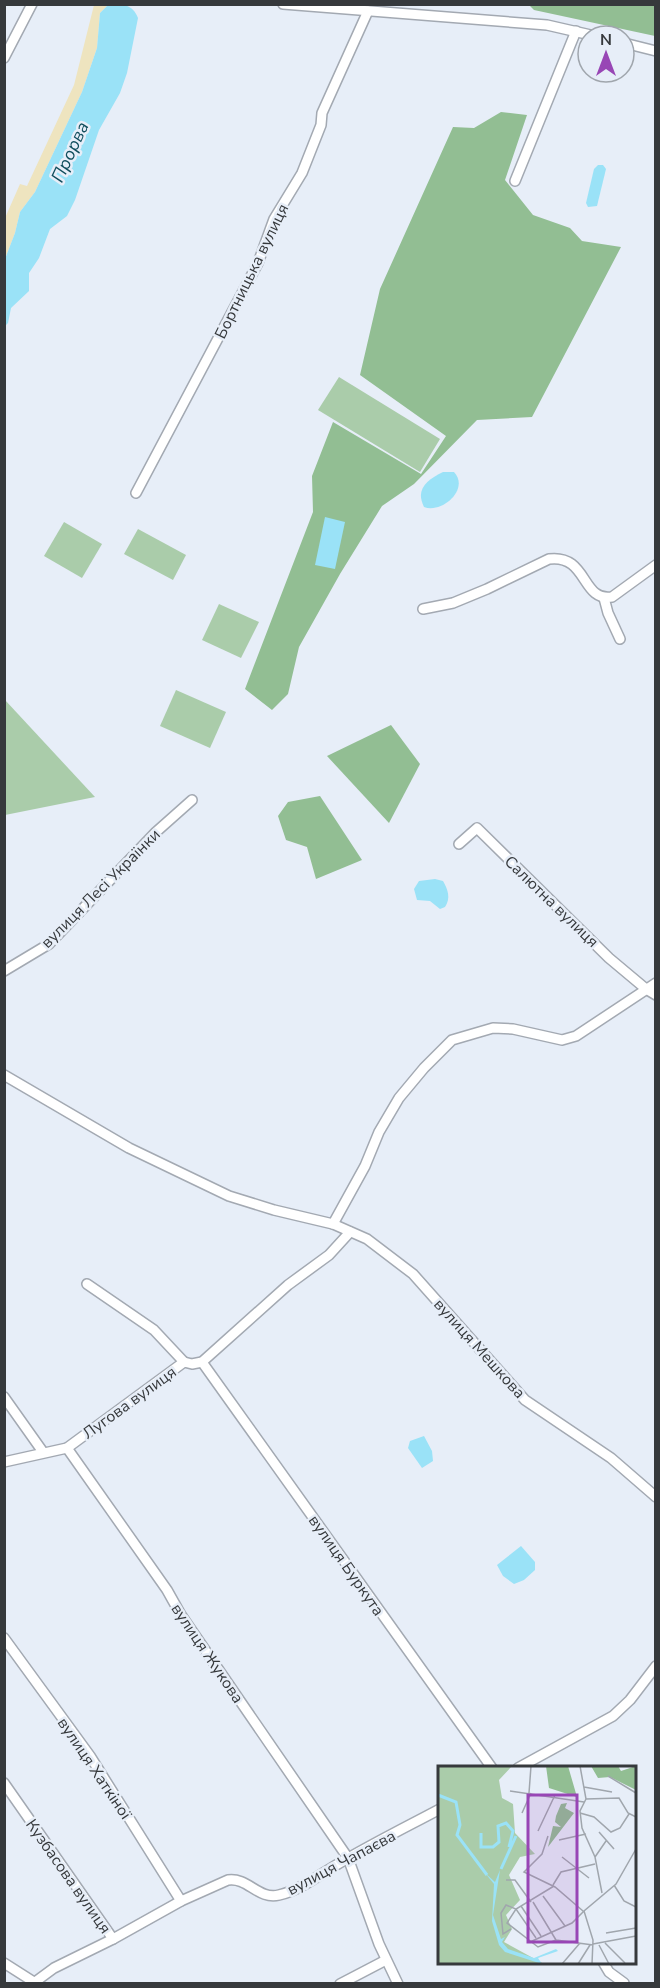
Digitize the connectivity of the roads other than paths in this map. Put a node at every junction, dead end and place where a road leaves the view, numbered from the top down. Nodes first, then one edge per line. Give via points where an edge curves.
1 (32, 4) edge
2 (283, 4) edge
3 (368, 11) junction
4 (576, 31) joint
5 (636, 46) edge
6 (656, 51) edge
7 (4, 58) edge
8 (515, 181) dead end
9 (136, 493) dead end
10 (656, 565) edge
11 (604, 598) junction
12 (423, 609) dead end
13 (620, 639) dead end
14 (192, 800) dead end
15 (459, 844) dead end
16 (4, 971) edge
17 (656, 983) edge
18 (645, 989) junction
19 (656, 995) edge
20 (4, 1075) edge
21 (333, 1224) junction
22 (350, 1232) junction
23 (87, 1284) dead end
24 (183, 1362) junction
25 (202, 1362) junction
26 (4, 1397) edge
27 (67, 1448) junction
28 (43, 1452) junction
29 (4, 1462) edge
30 (656, 1497) edge
31 (4, 1638) edge
32 (656, 1666) edge
33 (491, 1766) edge
34 (520, 1766) edge
35 (4, 1783) edge
36 (438, 1810) edge
37 (348, 1858) junction
38 (181, 1901) junction
39 (112, 1939) junction
40 (386, 1959) junction
41 (4, 1963) edge
42 (604, 1964) edge
43 (36, 1983) edge
44 (340, 1983) edge
45 (399, 1983) edge
46 (624, 1983) edge

1 - 7 street
2 - 3 street
3 - 4 street via 547,24
3 - 9 street, Бортницька вулиця via 322,112 321,125 302,173 274,219 258,263
4 - 8 street
5 - 6 street
10 - 11 street via 612,597
11 - 12 street via 597,595 570,561 560,558 549,559 488,590
11 - 13 street
14 - 16 street, вулиця Лесі Українки via 49,944
15 - 18 street, Салютна вулиця via 477,828
17 - 18 street
18 - 19 street, Салютна вулиця
18 - 21 street via 576,1036 562,1040 493,1028 452,1040 399,1098
20 - 21 street, вулиця Мешкова via 129,1148 229,1196
21 - 22 street, вулиця Мешкова
22 - 25 street via 329,1255 288,1285
22 - 30 street, вулиця Мешкова via 367,1239 413,1274 525,1400 611,1458
23 - 24 street via 154,1330
24 - 25 street, Лугова вулиця
24 - 27 street, Лугова вулиця
25 - 33 street, вулиця Буркута
26 - 28 street
27 - 28 street, Лугова вулиця
27 - 37 street, вулиця Жукова
28 - 29 street, Лугова вулиця
31 - 38 street, вулиця Хаткіної via 90,1756
32 - 34 street via 614,1716
35 - 39 street, Кузбасова вулиця
36 - 37 street, вулиця Чапаєва
37 - 38 street, вулиця Чапаєва via 278,1895 258,1893 236,1879
37 - 40 street, вулиця Жукова
38 - 39 street, вулиця Чапаєва
39 - 43 street, вулиця Чапаєва via 54,1968
40 - 44 street
40 - 45 street, вулиця Жукова
41 - 43 street
42 - 46 street

